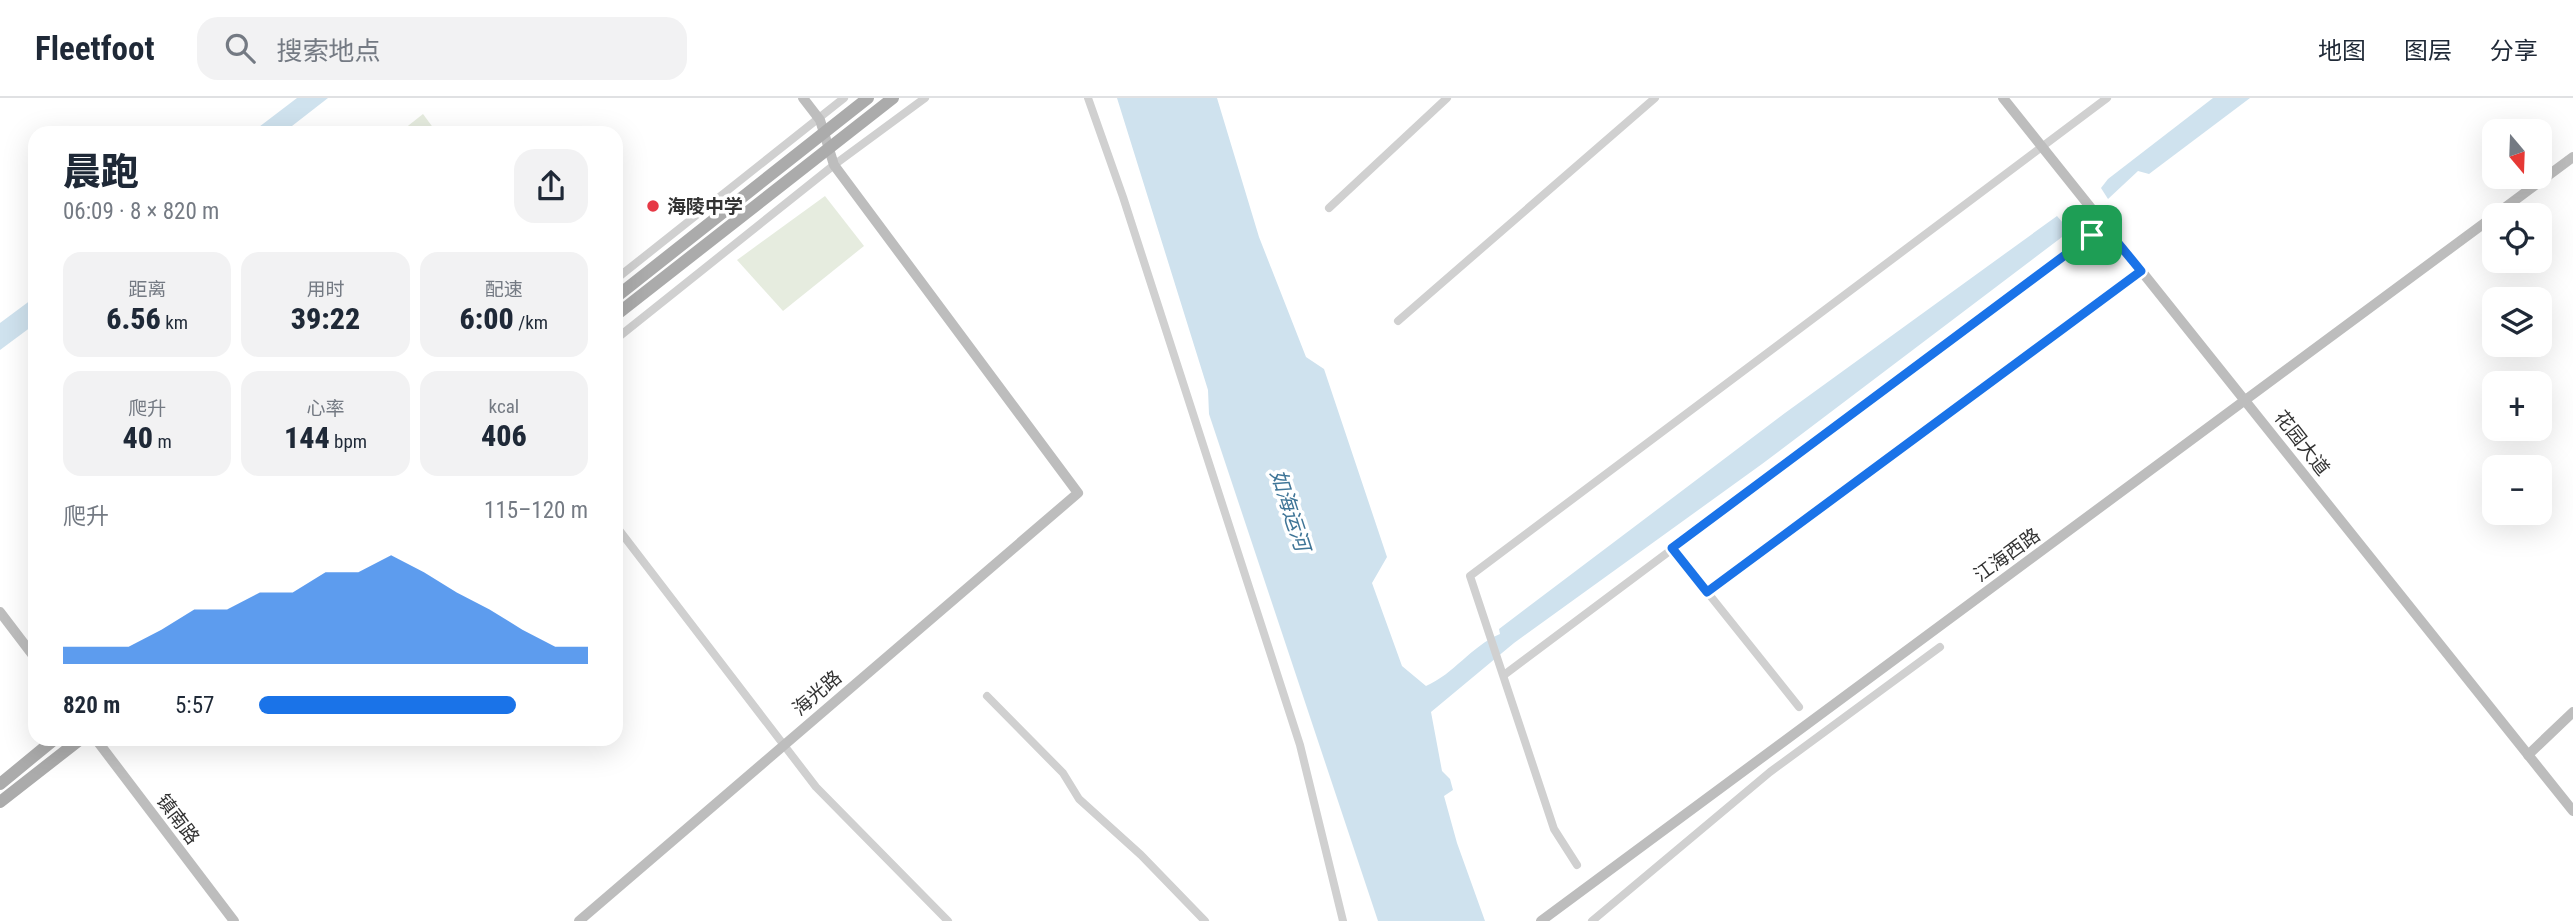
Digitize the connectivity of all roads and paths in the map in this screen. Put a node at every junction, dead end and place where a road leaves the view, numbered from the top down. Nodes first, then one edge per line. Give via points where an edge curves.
1 (803, 98) edge
2 (844, 98) edge
3 (869, 98) edge
4 (893, 98) edge
5 (925, 98) edge
6 (1088, 98) edge
7 (1447, 98) edge
8 (1654, 98) edge
9 (2003, 98) edge
10 (2107, 98) edge
11 (820, 120) junction
12 (2042, 147) junction
13 (2573, 158) edge
14 (834, 164) junction
15 (2512, 203) edge
16 (1329, 208) dead end
17 (2104, 226) junction
18 (2482, 226) edge
19 (2141, 271) junction
20 (623, 274) edge
21 (623, 292) edge
22 (623, 310) edge
23 (1398, 321) dead end
24 (623, 334) edge
25 (2246, 400) junction
26 (623, 535) edge
27 (1672, 548) junction
28 (1707, 592) junction
29 (0, 612) edge
30 (1940, 647) dead end
31 (28, 650) edge
32 (1504, 675) junction
33 (987, 696) dead end
34 (1799, 707) dead end
35 (2573, 712) edge
36 (46, 746) edge
37 (72, 746) edge
38 (101, 746) edge
39 (783, 746) junction
40 (2528, 755) junction
41 (0, 784) edge
42 (0, 802) edge
43 (2573, 811) edge
44 (1577, 865) dead end
45 (233, 921) edge
46 (579, 921) edge
47 (948, 921) edge
48 (1205, 921) edge
49 (1343, 921) edge
50 (1541, 921) edge
51 (1592, 921) edge

1 - 11 street
2 - 11 street
3 - 21 main road, bridge
4 - 22 main road, bridge
5 - 14 street
6 - 49 street via 1300,745
7 - 16 street
8 - 23 street
9 - 12 street, 花园大道
10 - 12 street
11 - 14 street
11 - 20 street
12 - 17 street, 花园大道
12 - 32 street via 1470,576
13 - 15 street, 江海西路
14 - 24 street
14 - 39 street, 海光路 via 1078,493
17 - 19 street, 花园大道
17 - 27 street
18 - 25 street, 江海西路
19 - 25 street, 花园大道
19 - 28 street
25 - 40 street, 花园大道
25 - 50 street, 江海西路
26 - 39 street
27 - 28 street
27 - 32 street
28 - 34 street
29 - 31 street
30 - 51 street via 1770,772
32 - 44 street via 1554,829
33 - 48 street via 1063,774 1079,799
35 - 40 street
36 - 41 main road
37 - 42 main road
38 - 45 street, 镇南路
39 - 46 street, 海光路
39 - 47 street via 816,787
40 - 43 street, 花园大道

